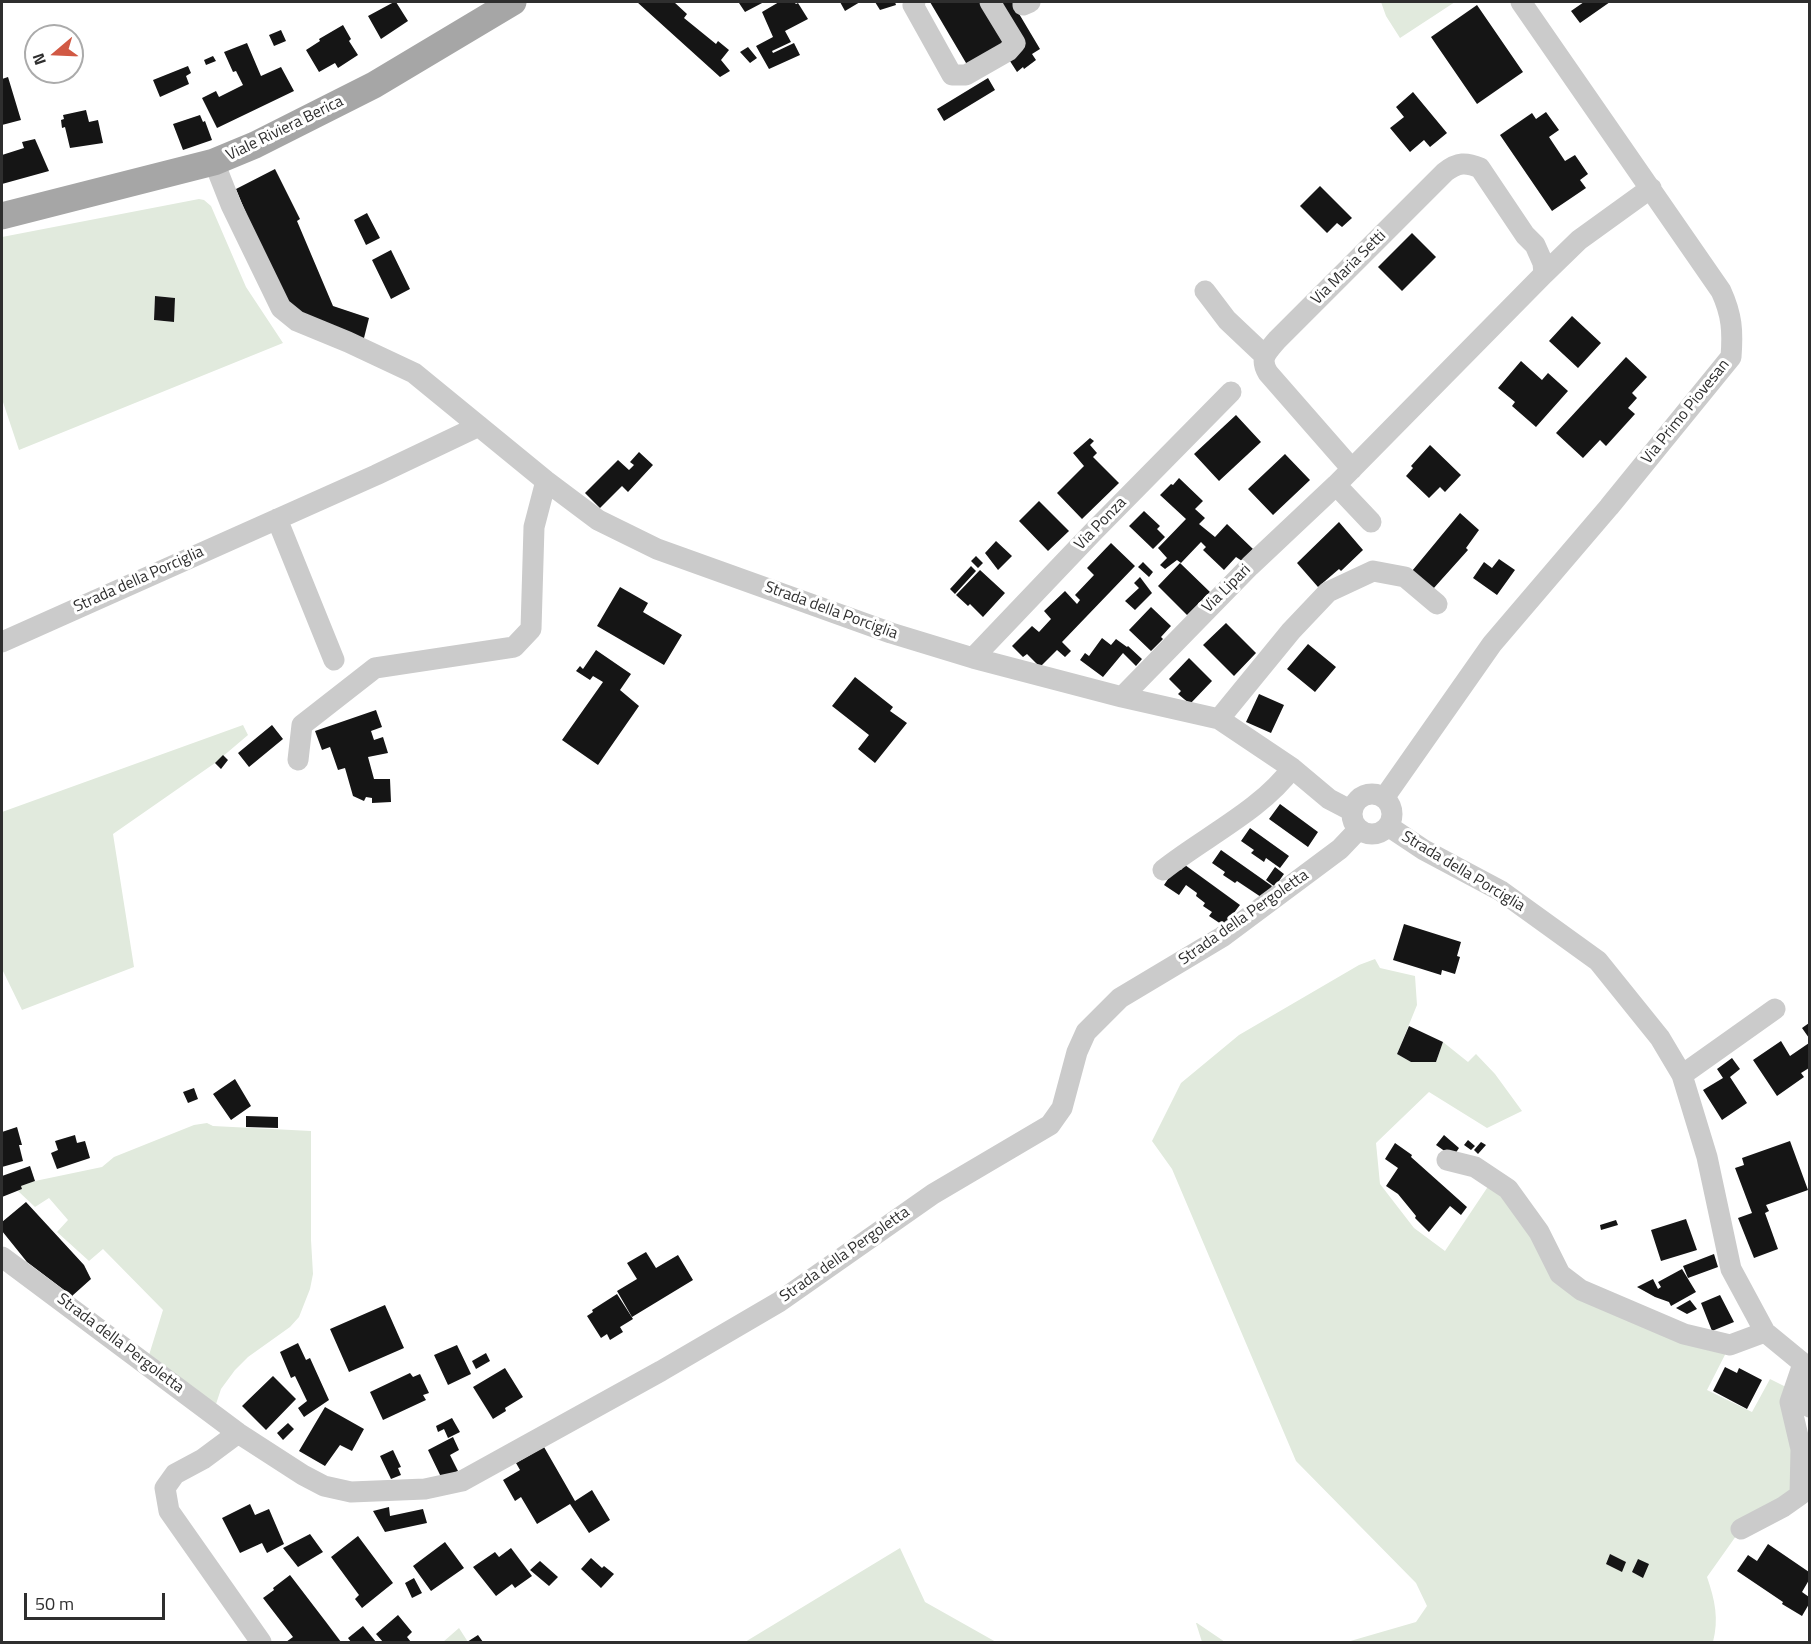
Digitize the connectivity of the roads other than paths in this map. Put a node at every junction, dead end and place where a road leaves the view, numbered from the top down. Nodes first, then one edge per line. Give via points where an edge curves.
1 (513, 2) edge
2 (915, 2) edge
3 (990, 2) edge
4 (1521, 2) edge
5 (214, 162) junction
6 (1651, 188) junction
7 (2, 216) edge
8 (1579, 240) junction
9 (1535, 245) junction
10 (1544, 274) junction
11 (1205, 291) dead end
12 (1264, 356) junction
13 (1231, 392) dead end
14 (478, 426) junction
15 (1352, 469) junction
16 (546, 481) junction
17 (1336, 485) junction
18 (277, 519) junction
19 (1371, 522) dead end
20 (1437, 604) dead end
21 (2, 642) edge
22 (973, 658) junction
23 (334, 660) dead end
24 (1122, 696) junction
25 (1219, 719) junction
26 (298, 760) dead end
27 (1292, 768) junction
28 (1384, 798) junction
29 (1355, 820) junction
30 (1388, 826) junction
31 (1163, 870) dead end
32 (1775, 1009) dead end
33 (1682, 1075) junction
34 (1447, 1160) dead end
35 (2, 1257) edge
36 (1765, 1332) junction
37 (1806, 1367) edge
38 (1809, 1407) edge
39 (238, 1433) junction
40 (1741, 1529) dead end
41 (261, 1642) edge

1 - 5 main road, Viale Riviera Berica via 374,85
2 - 3 street via 913,5 952,75 966,75 1016,43
4 - 6 street, Via Primo Piovesan
5 - 7 main road, Viale Riviera Berica
5 - 14 street, Strada della Porciglia via 281,308 297,321 414,373
6 - 8 street
6 - 28 street, Via Primo Piovesan via 1730,309 1731,357 1492,644
8 - 9 street via 1546,249
8 - 10 street
9 - 10 street, Via Maria Setti
9 - 12 street, Via Maria Setti via 1480,168 1455,165
10 - 15 street
11 - 12 street via 1227,320
12 - 15 street via 1268,373
13 - 22 street, Via Ponza
14 - 16 street, Strada della Porciglia
14 - 18 street, Strada della Porciglia
15 - 17 street
16 - 22 street, Strada della Porciglia via 598,520 657,549 891,633
16 - 26 street via 534,527 531,628 514,647 375,668 302,725
17 - 19 street
17 - 24 street, Via Lipari
18 - 21 street, Strada della Porciglia
18 - 23 street
20 - 25 street via 1405,578 1373,571 1328,592
22 - 24 street, Strada della Porciglia
24 - 25 street, Strada della Porciglia
25 - 27 street, Strada della Porciglia
27 - 29 street, Strada della Porciglia
27 - 31 street via 1283,781 1238,818
28 - 29 street via 1374,794 1356,801
28 - 30 street via 1392,811
29 - 30 street via 1373,834
29 - 39 street, Strada della Pergoletta via 1340,849 1222,937 1120,998 1086,1032 1062,1108 1050,1125 933,1194 779,1302 462,1481 425,1489 351,1492 303,1476
30 - 33 street, Strada della Porciglia via 1501,891 1598,961 1660,1038
32 - 33 street
33 - 36 street, Strada della Porciglia via 1707,1156 1731,1269
34 - 36 street via 1475,1167 1509,1190 1539,1232 1560,1274 1581,1290 1684,1334 1730,1346
35 - 39 street, Strada della Pergoletta
36 - 37 street, Strada della Porciglia
37 - 38 street
37 - 40 street via 1790,1402 1801,1449 1800,1496
39 - 41 street via 175,1474 165,1488 169,1510

